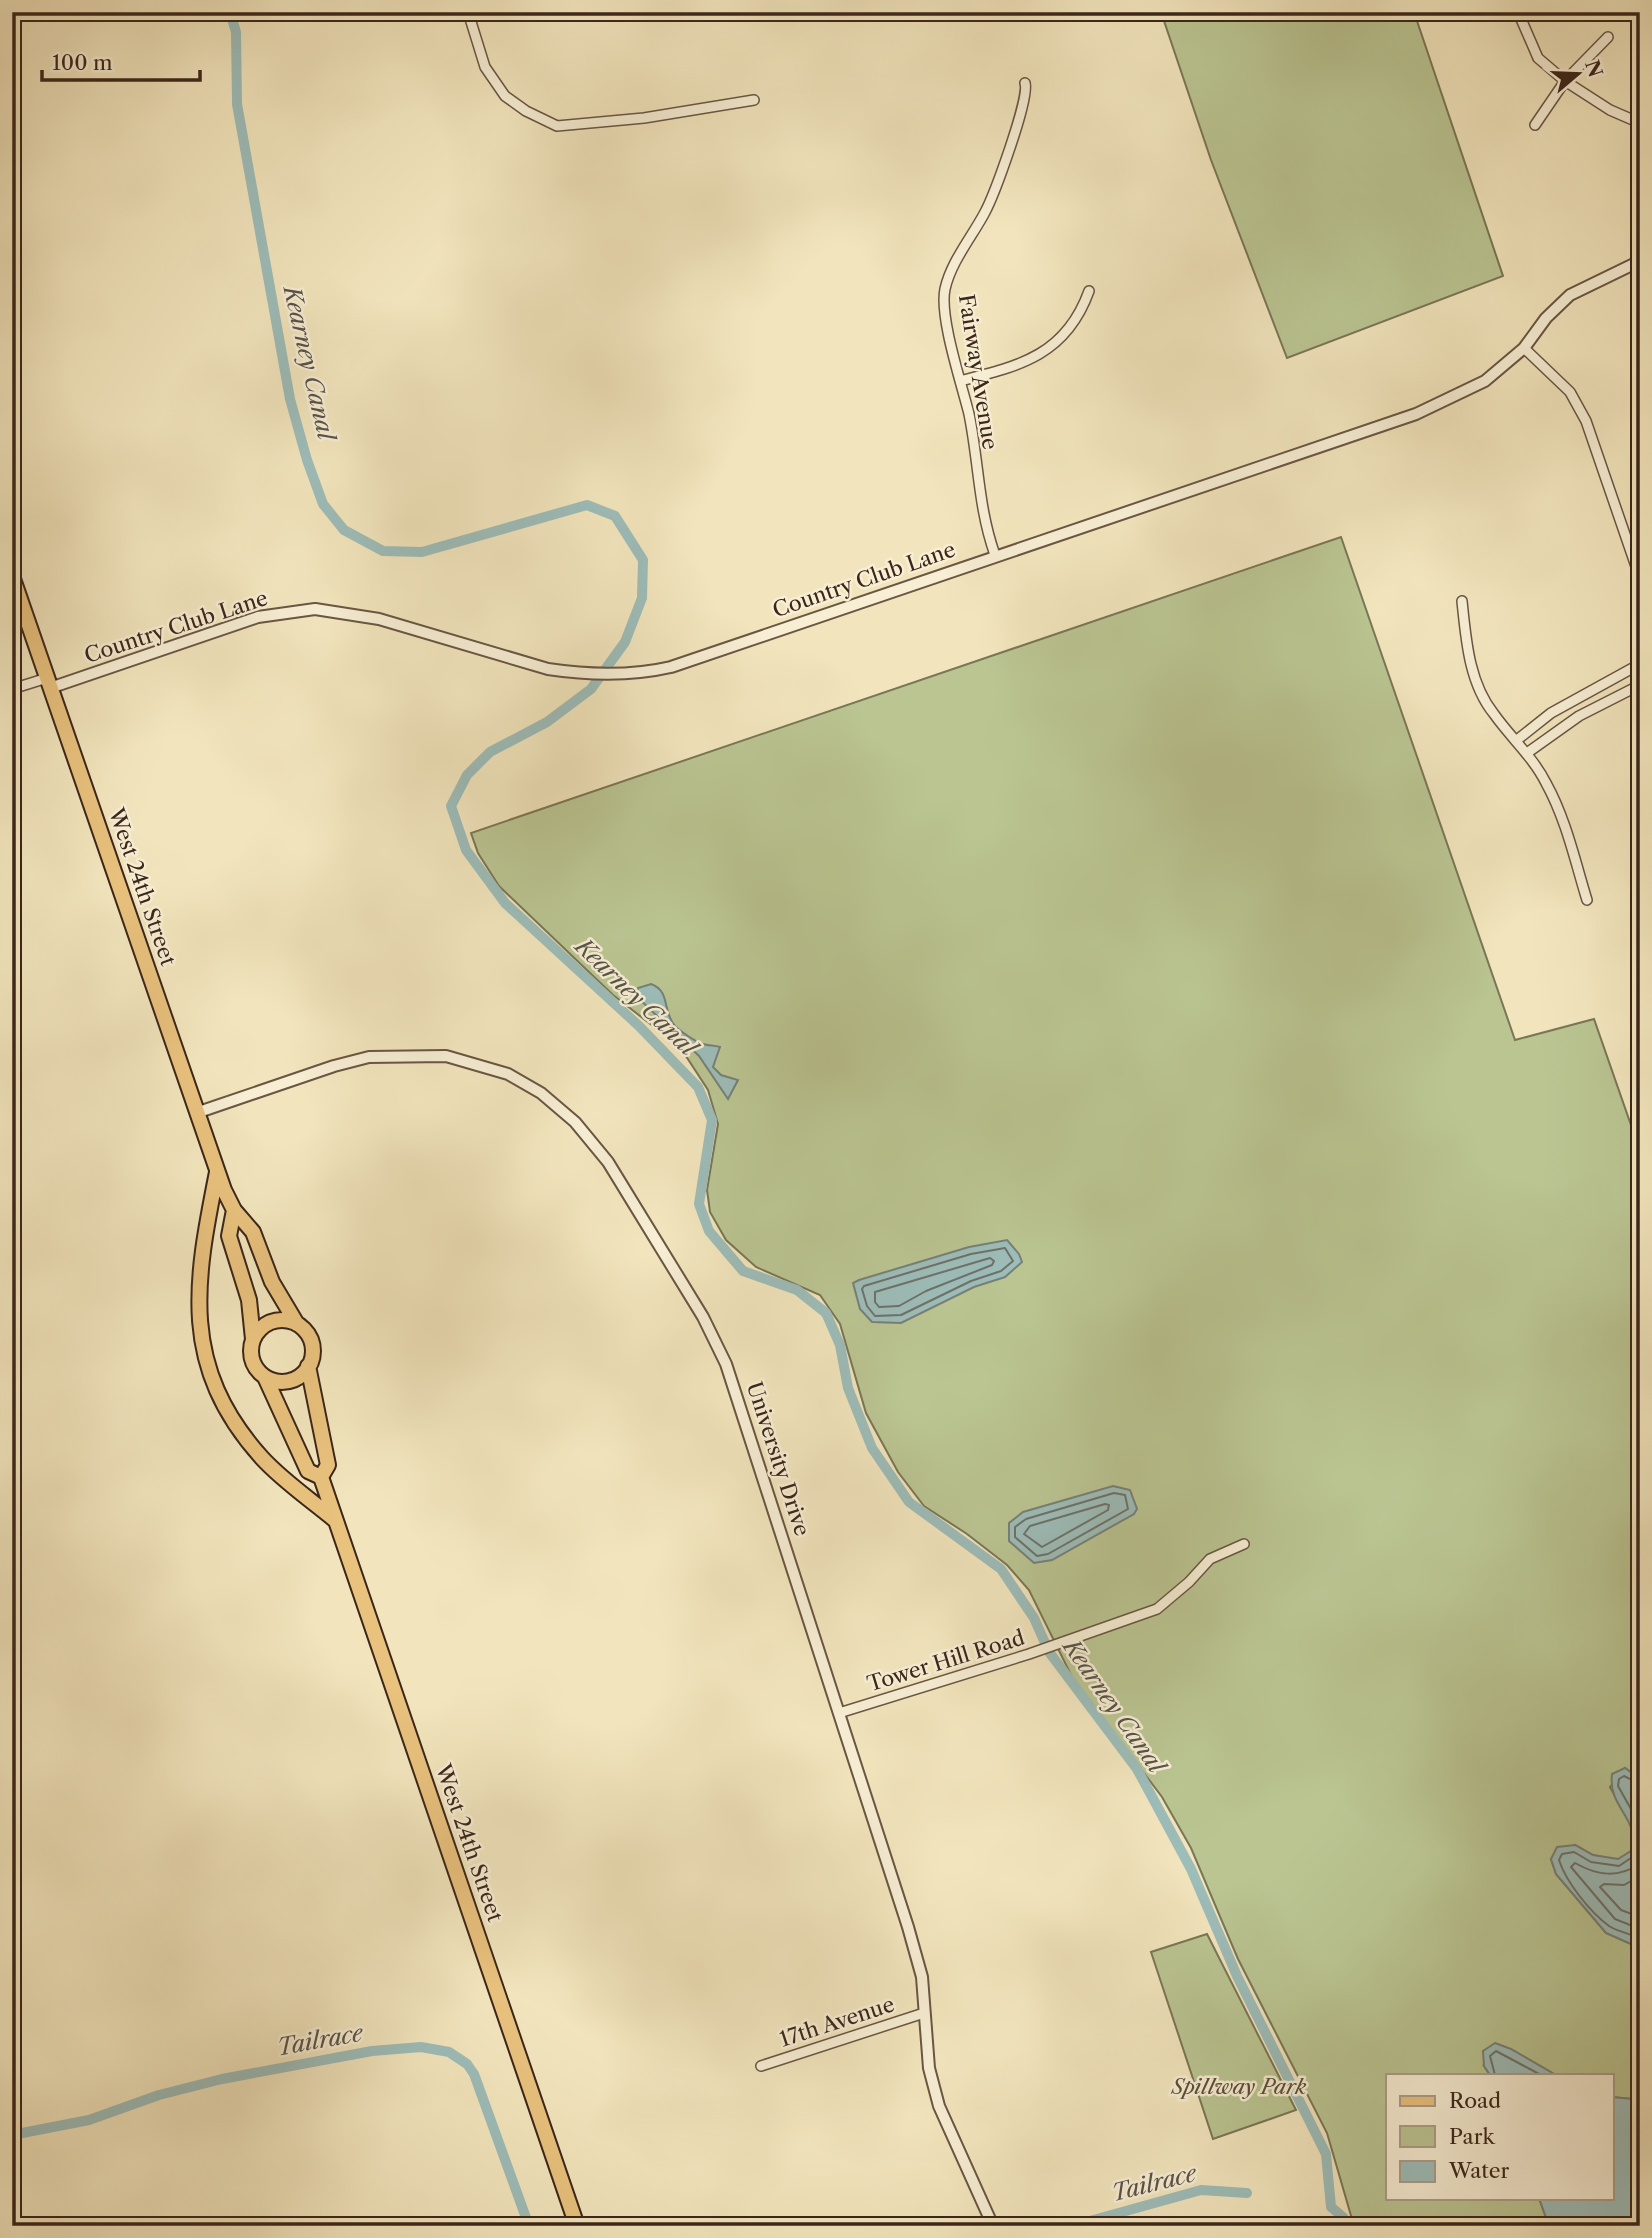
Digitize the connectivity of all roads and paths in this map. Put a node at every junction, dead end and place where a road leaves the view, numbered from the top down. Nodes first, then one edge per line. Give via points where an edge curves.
1 (468, 12) edge
2 (1518, 12) edge
3 (1608, 37) dead end
4 (1565, 81) junction
5 (1025, 83) dead end
6 (754, 100) dead end
7 (1640, 123) edge
8 (1535, 124) dead end
9 (1640, 261) edge
10 (1089, 291) dead end
11 (1524, 348) junction
12 (960, 381) junction
13 (995, 555) junction
14 (12, 576) edge
15 (1640, 578) edge
16 (1462, 601) dead end
17 (1640, 663) edge
18 (49, 683) junction
19 (1640, 685) edge
20 (12, 689) edge
21 (1517, 740) junction
22 (1527, 753) junction
23 (1587, 900) dead end
24 (196, 1113) junction
25 (217, 1171) junction
26 (234, 1210) junction
27 (297, 1324) junction
28 (253, 1339) junction
29 (308, 1366) junction
30 (265, 1377) junction
31 (321, 1477) junction
32 (336, 1522) junction
33 (1244, 1544) dead end
34 (839, 1713) junction
35 (924, 2013) junction
36 (761, 2066) dead end
37 (577, 2225) edge
38 (993, 2226) edge

1 - 6 street via 485,67 505,96 557,126
2 - 4 street via 1538,58
3 - 4 street
4 - 7 street
4 - 8 street
5 - 12 street, Fairway Avenue via 1020,116 985,212 962,249 945,290
9 - 11 street, Country Club Lane via 1570,295
10 - 12 street via 1080,315 1047,352 1011,368
11 - 13 street, Country Club Lane via 1485,381 1416,414
11 - 15 street via 1570,392 1586,421
12 - 13 street, Fairway Avenue via 979,501
13 - 18 street, Country Club Lane via 671,667 626,673 548,669 379,619 315,609 258,617
14 - 18 main road, West 24th Street
16 - 21 street via 1477,684 1493,713
17 - 21 street via 1551,713
18 - 20 street
18 - 24 main road, West 24th Street
19 - 22 street via 1579,716
21 - 22 street
22 - 23 street via 1559,810
24 - 25 main road, West 24th Street
24 - 34 street, University Drive via 352,1060 426,1054 474,1062 508,1074 541,1093 575,1122 608,1162 726,1363
25 - 26 main road, West 24th Street
25 - 32 main road via 197,1289 201,1336 211,1372 236,1425 264,1461
26 - 27 main road, West 24th Street via 253,1232 272,1282
26 - 28 main road, West 24th Street via 229,1236 249,1300
27 - 28 main road via 272,1321
27 - 29 main road via 312,1345
28 - 30 main road via 253,1358
29 - 30 main road via 291,1380
29 - 31 main road, West 24th Street via 328,1465
30 - 31 main road, West 24th Street via 308,1471
31 - 32 main road, West 24th Street
32 - 37 main road, West 24th Street
33 - 34 street, Tower Hill Road via 1210,1559 1157,1609
34 - 35 street, University Drive via 912,1940 922,1977
35 - 36 street, 17th Avenue
35 - 38 street, University Drive via 929,2068 939,2106

